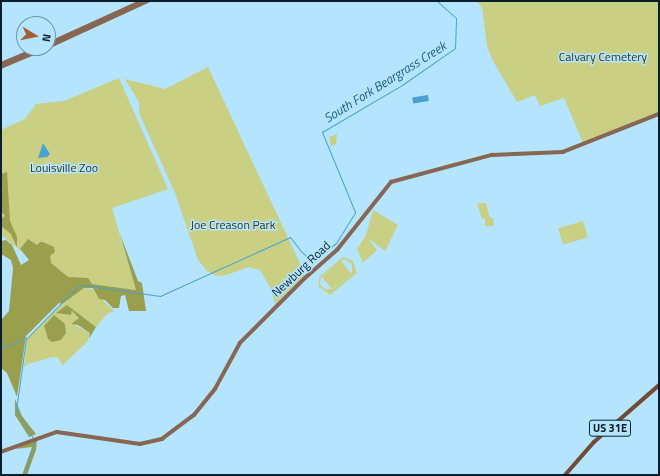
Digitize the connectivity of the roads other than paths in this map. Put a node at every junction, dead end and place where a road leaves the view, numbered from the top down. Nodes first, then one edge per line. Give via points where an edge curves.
1 (143, 1) edge
2 (148, 1) edge
3 (56, 42) edge
4 (56, 42) edge
5 (22, 56) edge
6 (24, 56) edge
7 (1, 66) edge
8 (659, 114) edge
9 (659, 385) edge
10 (1, 452) edge
11 (565, 475) edge

1 - 3 main road
2 - 4 main road
5 - 7 main road
6 - 7 main road
8 - 10 main road, Newburg Road via 559,153 492,155 394,180 385,187 337,250 244,339 216,388 180,428 158,441 143,444 63,432 36,438
9 - 11 main road, US 31E via 594,442

